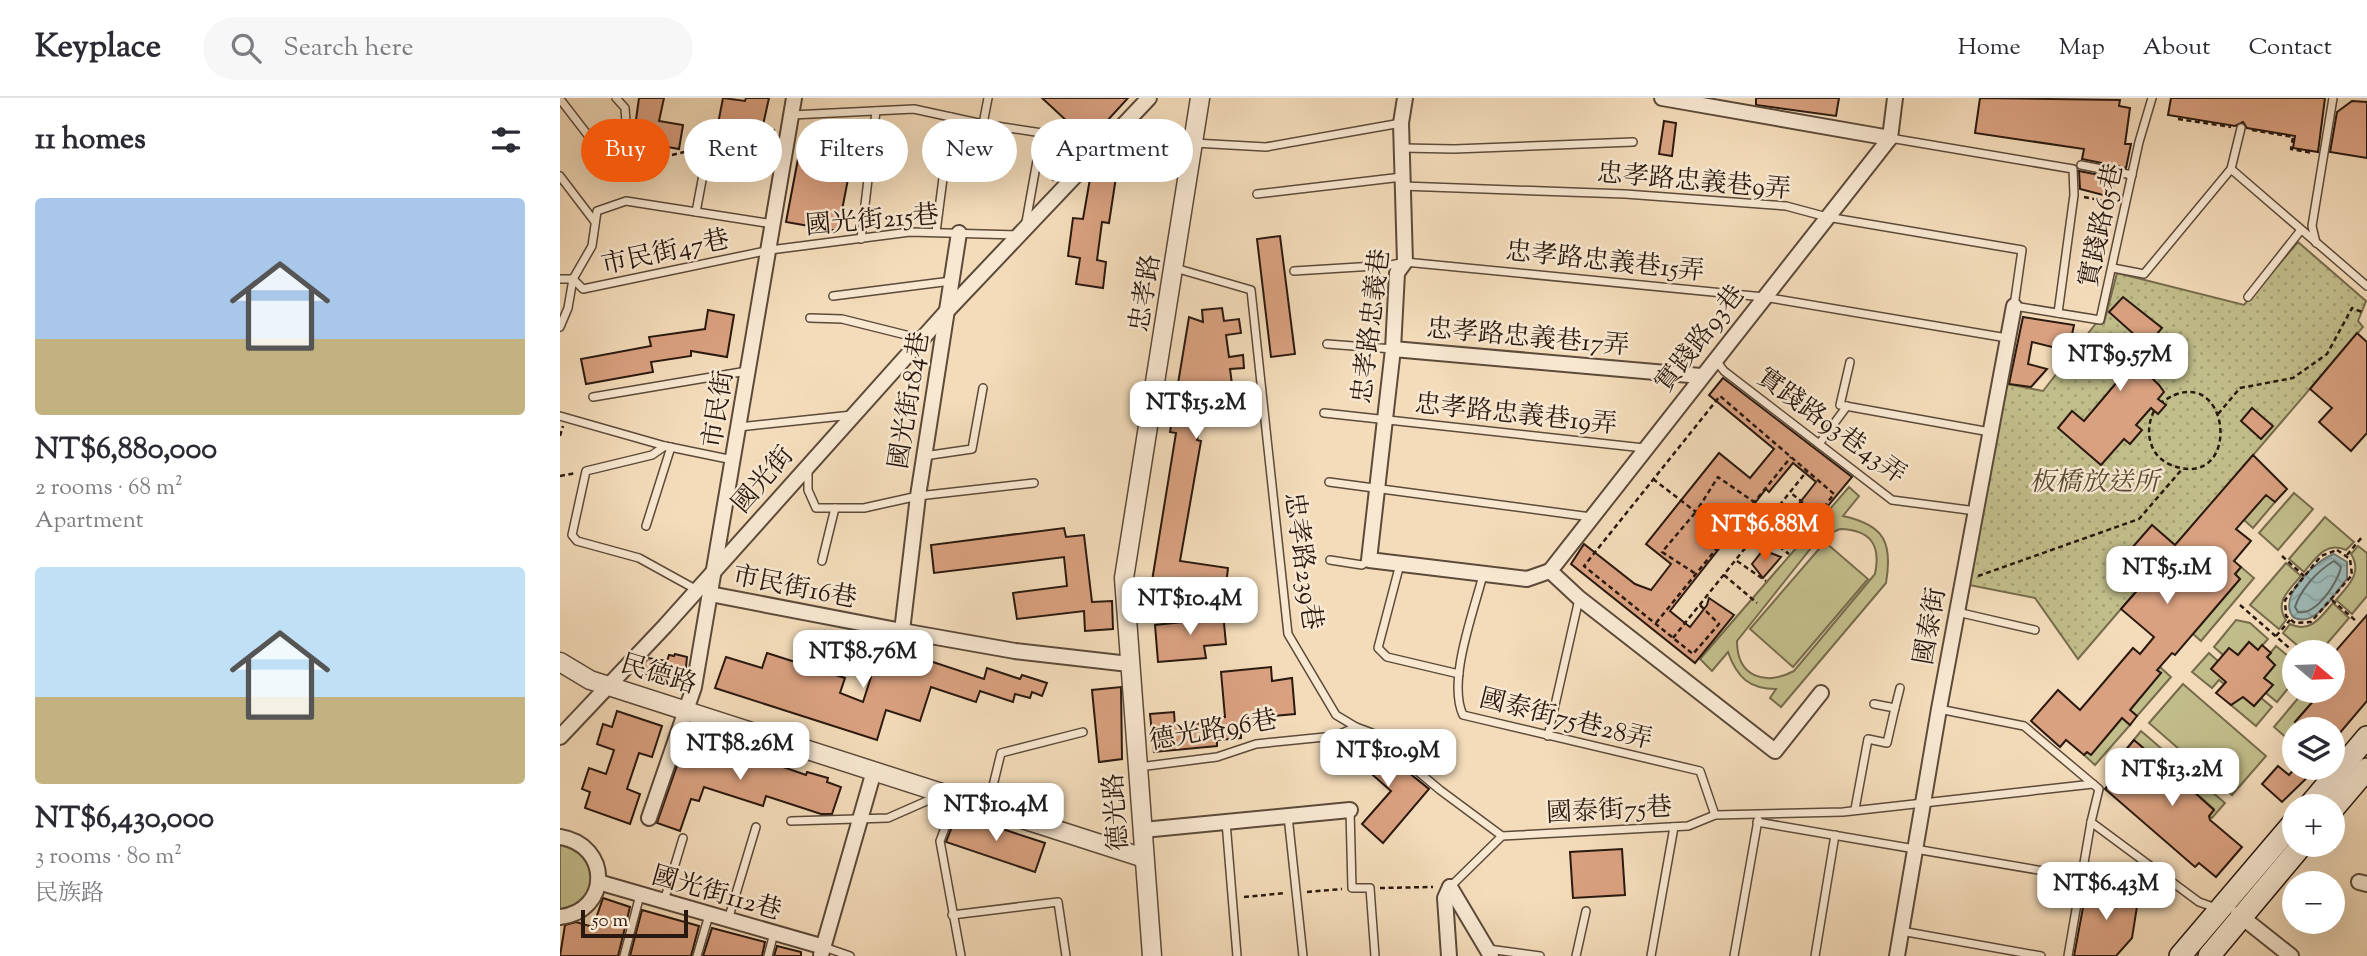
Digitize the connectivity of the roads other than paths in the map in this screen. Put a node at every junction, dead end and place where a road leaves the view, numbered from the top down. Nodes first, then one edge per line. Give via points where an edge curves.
1 (616, 98) edge
2 (794, 98) edge
3 (988, 98) edge
4 (1149, 98) edge
5 (1199, 98) edge
6 (1405, 98) edge
7 (1662, 98) edge
8 (1895, 98) edge
9 (2152, 98) edge
10 (2333, 98) edge
11 (560, 99) edge
12 (876, 111) junction
13 (951, 117) junction
14 (960, 119) edge
15 (984, 119) edge
16 (790, 121) junction
17 (1401, 123) junction
18 (2241, 128) road end
19 (1017, 129) edge
20 (1889, 138) junction
21 (1633, 142) dead end
22 (1193, 143) joint
23 (1402, 148) junction
24 (2081, 164) dead end
25 (2231, 169) junction
26 (2132, 175) junction
27 (560, 176) edge
28 (702, 182) edge
29 (1187, 182) edge
30 (1402, 182) junction
31 (1257, 194) dead end
32 (696, 212) junction
33 (1827, 217) junction
34 (595, 222) junction
35 (774, 224) junction
36 (2301, 230) junction
37 (936, 232) junction
38 (959, 233) junction
39 (1022, 233) junction
40 (861, 239) junction
41 (2316, 243) junction
42 (770, 250) junction
43 (1405, 262) junction
44 (1175, 268) junction
45 (2113, 268) junction
46 (1294, 271) dead end
47 (560, 279) edge
48 (573, 279) junction
49 (951, 281) junction
50 (2367, 286) edge
51 (833, 296) dead end
52 (1764, 297) junction
53 (2248, 297) dead end
54 (2014, 306) junction
55 (947, 311) junction
56 (2058, 313) junction
57 (810, 318) dead end
58 (560, 327) edge
59 (2008, 338) junction
60 (923, 339) junction
61 (1326, 344) dead end
62 (1393, 349) junction
63 (1714, 359) junction
64 (1850, 362) dead end
65 (748, 371) junction
66 (1701, 376) junction
67 (984, 388) dead end
68 (593, 397) dead end
69 (1847, 406) junction
70 (1324, 413) dead end
71 (852, 415) junction
72 (560, 416) edge
73 (1384, 419) junction
74 (739, 427) junction
75 (1990, 432) junction
76 (1819, 444) junction
77 (668, 446) junction
78 (1644, 448) junction
79 (924, 456) junction
80 (733, 460) junction
81 (808, 463) junction
82 (1329, 482) dead end
83 (1034, 483) dead end
84 (1377, 488) junction
85 (918, 496) junction
86 (835, 508) junction
87 (1976, 511) junction
88 (1591, 517) junction
89 (646, 526) dead end
90 (1330, 560) dead end
91 (1369, 560) junction
92 (822, 561) dead end
93 (1400, 563) junction
94 (1549, 571) junction
95 (714, 572) junction
96 (1483, 575) junction
97 (704, 592) junction
98 (1579, 598) junction
99 (1957, 612) junction
100 (1125, 621) joint
101 (2035, 630) dead end
102 (902, 632) junction
103 (560, 663) edge
104 (1129, 664) junction
105 (1459, 674) junction
106 (611, 686) junction
107 (1900, 688) dead end
108 (1821, 693) dead end
109 (1874, 704) dead end
110 (1895, 708) junction
111 (1939, 709) junction
112 (687, 710) junction
113 (1356, 727) junction
114 (1083, 732) dead end
115 (1548, 736) junction
116 (560, 737) edge
117 (2367, 737) edge
118 (1139, 767) junction
119 (2367, 768) edge
120 (874, 771) junction
121 (1700, 771) joint
122 (2093, 784) junction
123 (2319, 794) edge
124 (2345, 795) edge
125 (949, 796) junction
126 (1926, 800) junction
127 (987, 809) junction
128 (1855, 809) junction
129 (1350, 810) joint
130 (1760, 813) junction
131 (1715, 814) junction
132 (1288, 816) junction
133 (649, 818) dead end
134 (861, 820) junction
135 (791, 821) dead end
136 (1226, 821) junction
137 (1757, 822) junction
138 (2091, 822) junction
139 (756, 827) dead end
140 (1674, 827) junction
141 (1143, 830) junction
142 (1835, 835) junction
143 (560, 836) edge
144 (1502, 836) junction
145 (2282, 836) edge
146 (682, 838) dead end
147 (1914, 848) junction
148 (2292, 857) edge
149 (1144, 858) junction
150 (2079, 877) junction
151 (598, 883) junction
152 (1450, 887) junction
153 (640, 895) junction
154 (663, 902) junction
155 (2220, 909) junction
156 (1586, 911) dead end
157 (709, 915) junction
158 (952, 915) junction
159 (2243, 915) junction
160 (560, 916) edge
161 (728, 920) junction
162 (1901, 930) junction
163 (775, 933) junction
164 (822, 952) edge
165 (1489, 953) edge
166 (624, 956) edge
167 (697, 956) edge
168 (768, 956) edge
169 (850, 956) edge
170 (961, 956) edge
171 (1066, 956) edge
172 (1152, 956) edge
173 (1237, 956) edge
174 (1303, 956) edge
175 (1375, 956) edge
176 (1449, 956) edge
177 (1540, 956) edge
178 (1576, 956) edge
179 (1651, 956) edge
180 (1734, 956) edge
181 (1815, 956) edge
182 (1898, 956) edge
183 (2041, 956) edge
184 (2068, 956) edge
185 (2180, 956) edge
186 (2209, 956) edge
187 (2291, 956) edge

1 - 11 lane via 625,108 629,165 604,156
2 - 16 street, 市民街
3 - 15 lane
4 - 39 street, 國光街
5 - 22 street, 忠孝路
6 - 17 street, 忠孝路忠義巷
7 - 20 street
8 - 20 street, 實踐路93巷
9 - 26 lane, 實踐路65巷
10 - 41 lane via 2312,226
12 - 13 lane via 914,109
12 - 16 lane
12 - 40 lane
13 - 14 lane
13 - 37 lane
16 - 35 street, 市民街
17 - 22 lane via 1266,147
17 - 23 street, 忠孝路忠義巷
18 - 25 lane
19 - 39 lane via 1042,133
20 - 33 street, 實踐路93巷
20 - 56 lane, 實踐路65巷 via 2073,169 2074,195
21 - 23 lane
23 - 30 street, 忠孝路忠義巷
24 - 26 lane
25 - 36 lane
25 - 45 lane via 2144,274
26 - 45 lane, 實踐路65巷
27 - 34 lane
28 - 32 lane
29 - 44 street, 忠孝路
30 - 31 lane, 忠孝路忠義巷9弄
30 - 33 lane, 忠孝路忠義巷9弄 via 1786,205
30 - 43 street, 忠孝路忠義巷
32 - 34 lane via 626,201 597,211
32 - 35 lane
33 - 52 street, 實踐路93巷
33 - 54 lane, 忠孝路忠義巷9弄 via 2022,250
34 - 48 lane via 592,246
35 - 42 street, 市民街
36 - 41 lane
36 - 53 lane
37 - 38 lane, 國光街215巷
37 - 40 lane, 國光街215巷
38 - 39 lane, 國光街215巷
38 - 49 street
39 - 55 street, 國光街
40 - 42 lane, 國光街215巷
41 - 50 lane
42 - 48 lane, 市民街47巷 via 583,289
42 - 65 street, 市民街
43 - 46 lane, 忠孝路忠義巷15弄
43 - 52 lane, 忠孝路忠義巷15弄
43 - 62 street, 忠孝路忠義巷 via 1397,273
44 - 100 street, 忠孝路 via 1124,578
44 - 113 lane, 忠孝路239巷 via 1251,290 1288,634 1336,715
45 - 56 lane, 實踐路65巷 via 2100,320
47 - 48 lane, 市民街47巷
48 - 58 lane, 市民街47巷
49 - 51 lane
49 - 55 street
52 - 59 lane, 忠孝路忠義巷15弄
52 - 63 street, 實踐路93巷
54 - 56 lane, 實踐路65巷
54 - 59 street, 國泰街
55 - 60 street, 國光街
55 - 79 street, 國光街184巷
57 - 60 lane via 842,319
59 - 75 street, 國泰街
60 - 71 street, 國光街
61 - 62 lane
62 - 66 street, 忠孝路忠義巷17弄
62 - 73 street, 忠孝路忠義巷
63 - 66 street, 實踐路93巷
63 - 76 lane, 實踐路93巷43弄
64 - 69 lane via 1840,405
65 - 68 lane
65 - 74 street, 市民街
66 - 78 street, 實踐路93巷
67 - 79 lane via 972,449
69 - 75 lane
69 - 76 lane
70 - 73 lane, 忠孝路忠義巷19弄
71 - 74 lane
71 - 81 street, 國光街
72 - 77 lane
73 - 78 lane, 忠孝路忠義巷19弄
73 - 84 street, 忠孝路忠義巷
74 - 80 street, 市民街
75 - 87 street, 國泰街
76 - 87 lane, 實踐路93巷43弄 via 1892,500
77 - 80 lane
77 - 89 lane
77 - 97 lane via 652,455 586,471 572,535 577,541 639,558
78 - 88 street, 實踐路93巷
79 - 85 street, 國光街184巷
80 - 95 street, 市民街
81 - 86 lane via 808,490 816,508
81 - 95 street, 國光街
82 - 84 lane
83 - 85 lane
84 - 88 lane
84 - 91 street, 忠孝路忠義巷
85 - 86 lane via 864,508
85 - 102 street
86 - 92 lane
87 - 99 street, 國泰街
88 - 94 street, 實踐路93巷
90 - 91 lane via 1362,565
91 - 93 street
93 - 96 street
93 - 105 lane, 國泰街75巷28弄 via 1378,648 1387,657
94 - 96 street via 1527,579
94 - 98 street
95 - 97 street, 國光街
96 - 105 lane, 國泰街75巷28弄
97 - 102 street, 市民街16巷
97 - 106 street, 國光街
97 - 112 street via 694,687
98 - 108 street via 1775,751
98 - 115 lane
99 - 101 lane
99 - 111 street, 國泰街
100 - 104 street, 德光路
102 - 104 street
103 - 106 street, 民德路
104 - 118 street, 德光路
105 - 115 lane, 國泰街75巷28弄 via 1458,704 1463,715
106 - 112 street, 民德路
106 - 116 street, 國光街
107 - 110 lane
109 - 110 lane
110 - 128 lane via 1887,743 1868,739
111 - 122 lane via 2024,726
111 - 126 street, 國泰街
112 - 120 street, 民德路
112 - 133 street
113 - 118 lane, 德光路96巷 via 1335,736 1256,744 1217,757
113 - 144 lane via 1373,733
114 - 127 lane via 1001,753
115 - 121 lane, 國泰街75巷28弄
117 - 123 main road
118 - 141 street, 德光路
119 - 124 main road
120 - 125 street, 民德路
120 - 134 street
121 - 131 lane, 國泰街75巷
122 - 126 lane, 國泰街75巷
122 - 138 lane via 2099,789
125 - 127 street, 民德路
125 - 134 lane via 888,818
125 - 158 lane via 940,841
126 - 128 lane, 國泰街75巷
126 - 147 street, 國泰街
127 - 149 street, 民德路
128 - 130 lane, 國泰街75巷
129 - 132 street
129 - 175 lane via 1352,888 1370,888
130 - 131 lane, 國泰街75巷
130 - 137 lane
131 - 140 lane, 國泰街75巷
132 - 136 street
132 - 174 lane
134 - 135 lane
134 - 164 street
136 - 141 street
136 - 173 lane
137 - 142 lane
137 - 180 lane
138 - 150 lane
138 - 155 lane via 2199,902
139 - 161 lane
140 - 144 lane, 國泰街75巷
140 - 179 lane
141 - 149 street, 德光路
142 - 147 lane
142 - 181 lane
143 - 151 street via 584,845 593,856
144 - 152 lane
145 - 155 main road
146 - 154 lane
147 - 150 lane
147 - 162 street, 國泰街
148 - 159 main road
149 - 172 street, 德光路
150 - 184 lane
151 - 153 street, 國光街112巷
151 - 160 street via 588,904
152 - 165 street
152 - 176 street via 1445,898
153 - 154 street, 國光街112巷
153 - 166 lane
154 - 157 street, 國光街112巷
155 - 159 street
155 - 185 main road
156 - 178 lane
157 - 161 street, 國光街112巷
157 - 167 lane
158 - 170 lane
158 - 171 lane via 1058,902
159 - 186 main road
159 - 187 street
161 - 163 street, 國光街112巷
162 - 182 street, 國泰街
162 - 183 lane
163 - 164 street, 國光街112巷
163 - 168 lane
164 - 169 lane
165 - 177 lane

